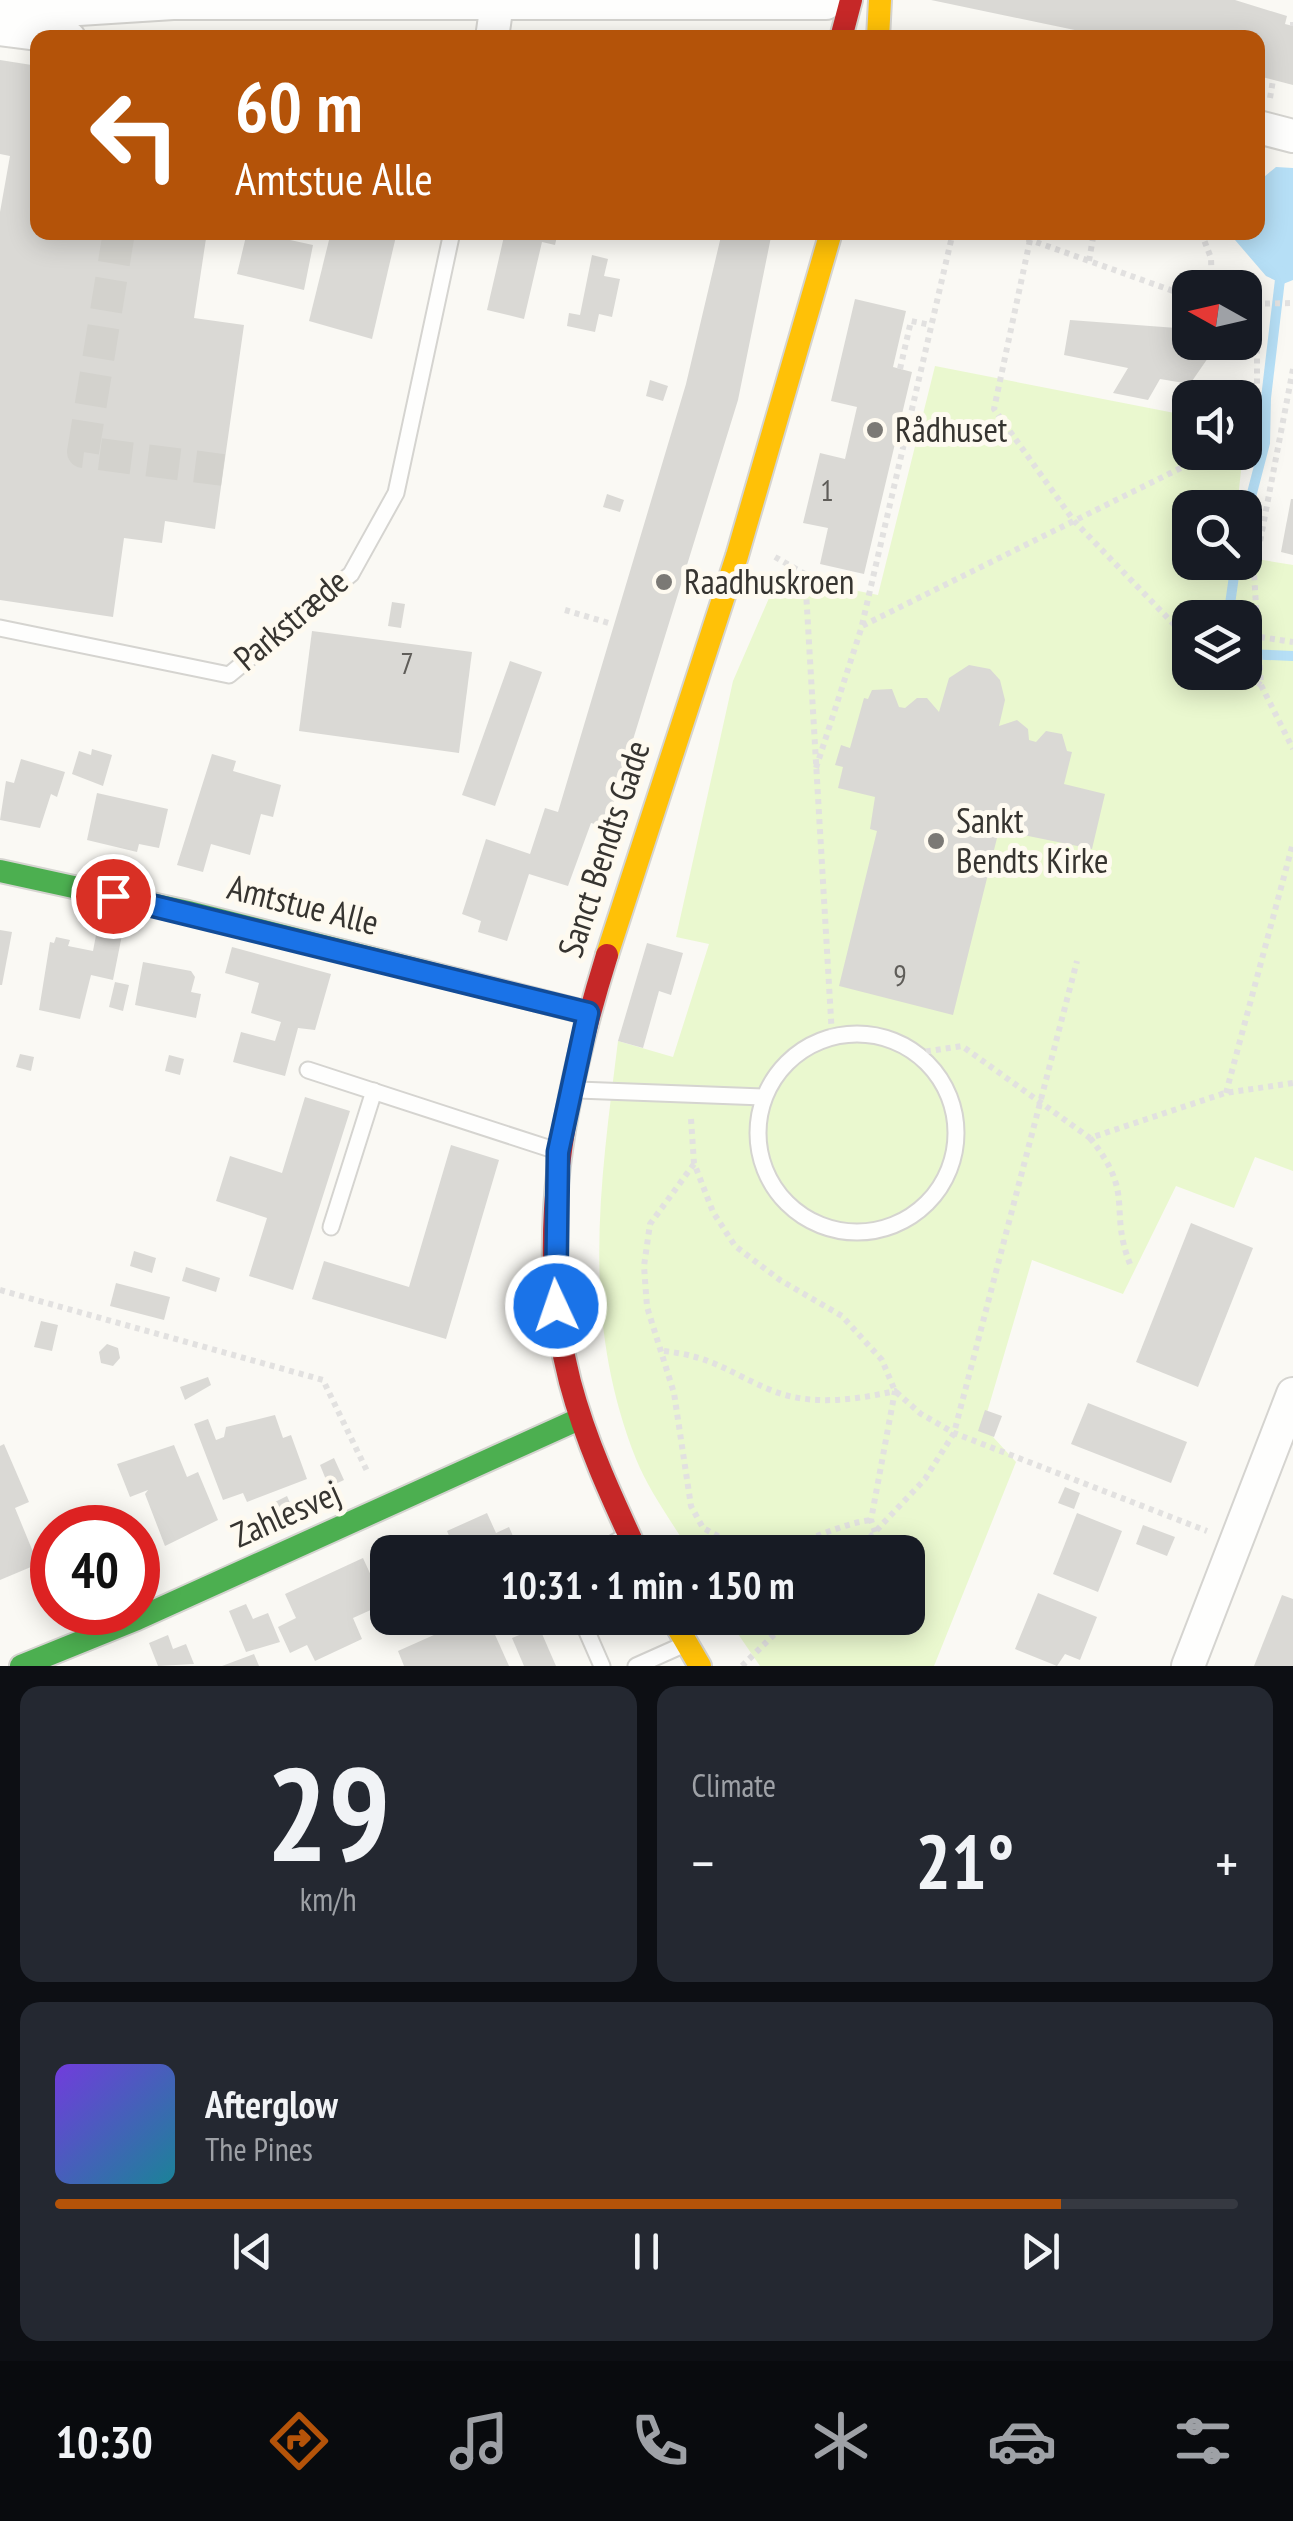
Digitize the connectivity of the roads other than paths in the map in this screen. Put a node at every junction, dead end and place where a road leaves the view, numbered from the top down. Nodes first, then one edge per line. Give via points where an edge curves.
1 (880, 0) edge
2 (838, 2) edge
3 (497, 3) junction
4 (0, 14) edge
5 (0, 30) edge
6 (493, 30) edge
7 (840, 30) edge
8 (878, 30) edge
9 (30, 33) edge
10 (1265, 130) edge
11 (1293, 136) edge
12 (450, 240) edge
13 (816, 240) edge
14 (828, 240) edge
15 (812, 287) junction
16 (0, 628) edge
17 (0, 870) edge
18 (588, 1013) junction
19 (308, 1070) dead end
20 (570, 1088) junction
21 (374, 1091) junction
22 (763, 1097) junction
23 (558, 1152) junction
24 (331, 1227) dead end
25 (1293, 1394) edge
26 (577, 1420) junction
27 (628, 1535) edge
28 (588, 1635) edge
29 (682, 1635) edge
30 (686, 1643) junction
31 (22, 1666) edge
32 (602, 1666) edge
33 (636, 1666) edge
34 (700, 1666) edge
35 (1188, 1666) edge

1 - 8 street
2 - 3 street
2 - 7 street
3 - 4 street via 172,2
3 - 6 street
5 - 9 street
10 - 11 street
12 - 16 lane, Parkstræde via 396,492 351,574 229,674
13 - 15 street, Sanct Bendts Gade
14 - 15 street, Sanct Bendts Gade
15 - 18 street, Sanct Bendts Gade via 743,539
17 - 18 street, Amtstue Alle
18 - 20 street, Sanct Bendts Gade
19 - 21 lane
20 - 22 lane
20 - 23 street, Sanct Bendts Gade
21 - 23 lane
21 - 24 lane
22 - 22 lane via 757,1131 762,1164 777,1195 802,1218 834,1231 868,1233 900,1224 928,1204 947,1175 956,1142 954,1109 940,1078 890,1039 832,1036 791,1059
23 - 26 street, Sanct Bendts Gade via 556,1306
25 - 35 street
26 - 27 street, Sanct Bendts Gade
26 - 31 street, Zahlesvej
28 - 32 lane
29 - 30 street
30 - 33 lane
30 - 34 street

